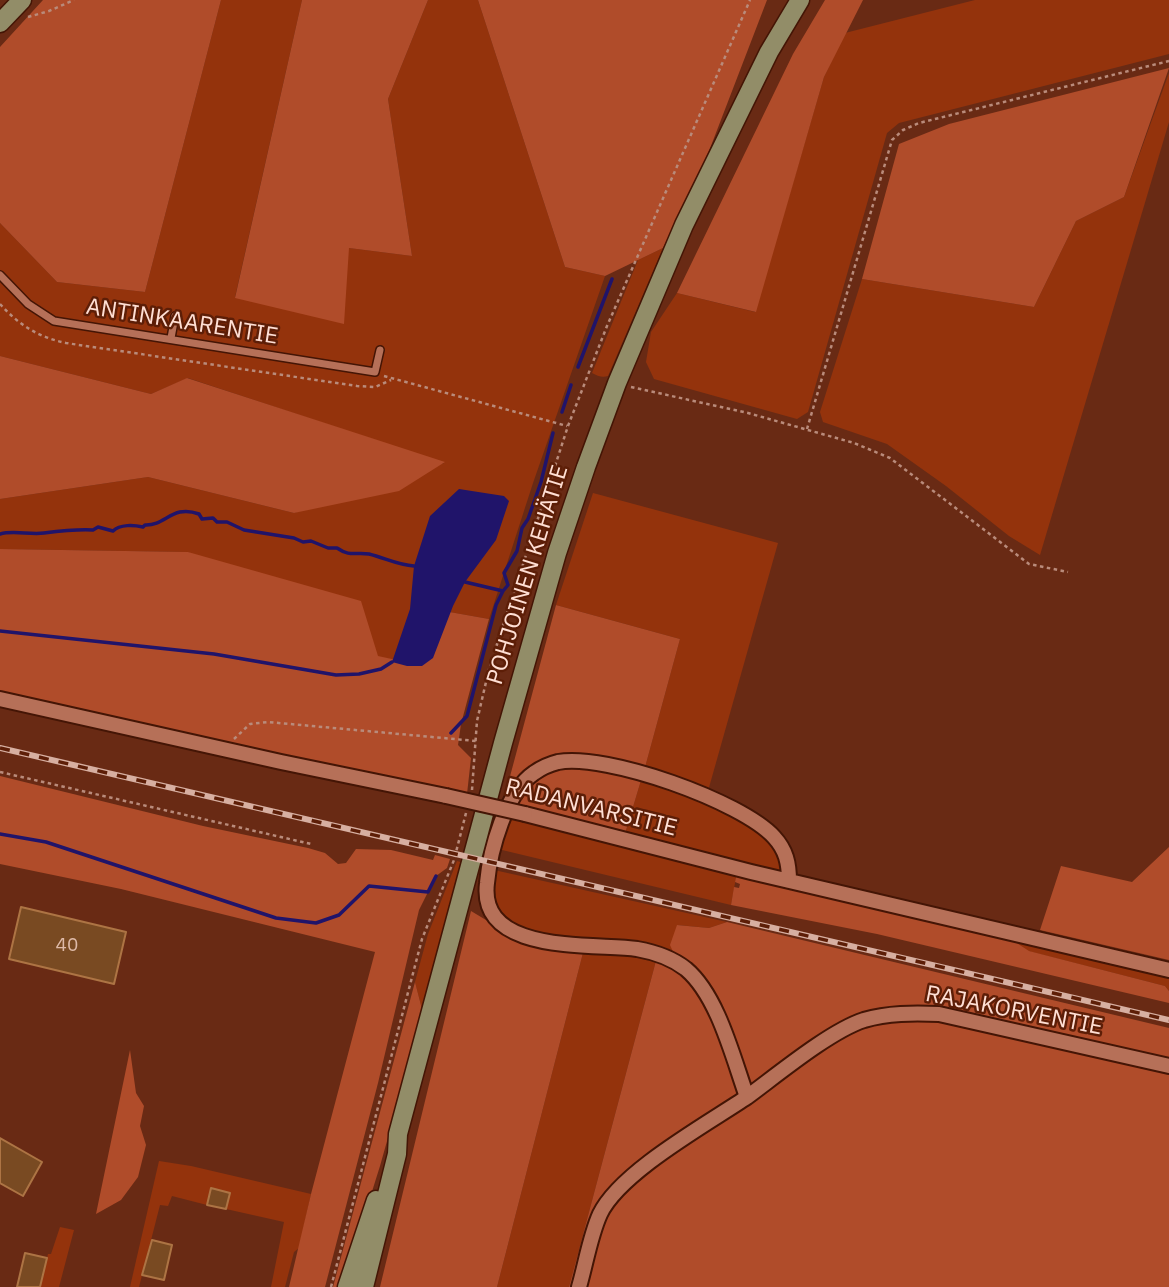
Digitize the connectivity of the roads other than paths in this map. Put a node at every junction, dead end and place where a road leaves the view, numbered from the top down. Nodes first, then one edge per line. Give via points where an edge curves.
1 (792, 0) edge
2 (800, 0) edge
3 (25, 8) edge
4 (0, 23) edge
5 (769, 52) junction
6 (0, 275) edge
7 (175, 316) dead end
8 (171, 338) junction
9 (380, 350) dead end
10 (0, 699) edge
11 (789, 881) junction
12 (1169, 970) edge
13 (1169, 1066) edge
14 (747, 1097) junction
15 (398, 1134) junction
16 (347, 1287) edge
17 (364, 1287) edge
18 (579, 1287) edge

1 - 5 main road, POHJOINEN KEHÄTIE
2 - 5 main road, POHJOINEN KEHÄTIE
3 - 4 main road
5 - 15 main road, POHJOINEN KEHÄTIE via 684,225 586,467 539,615
6 - 8 lane, ANTINKAARENTIE via 28,304 54,321
7 - 8 lane
8 - 9 lane, ANTINKAARENTIE via 375,372
10 - 11 street, RADANVARSITIE, bridge via 525,814
11 - 12 street, RADANVARSITIE
11 - 14 street via 789,863 773,835 732,808 643,775 576,762 550,765 521,784 506,812 489,869 489,907 498,922 511,930 547,942 638,950 671,959 686,969 700,984 720,1022
13 - 14 street, RAJAKORVENTIE via 939,1014 907,1013 862,1021 816,1047
14 - 18 street, RAJAKORVENTIE via 613,1193 597,1221
15 - 16 main road, POHJOINEN KEHÄTIE
15 - 17 main road, POHJOINEN KEHÄTIE

